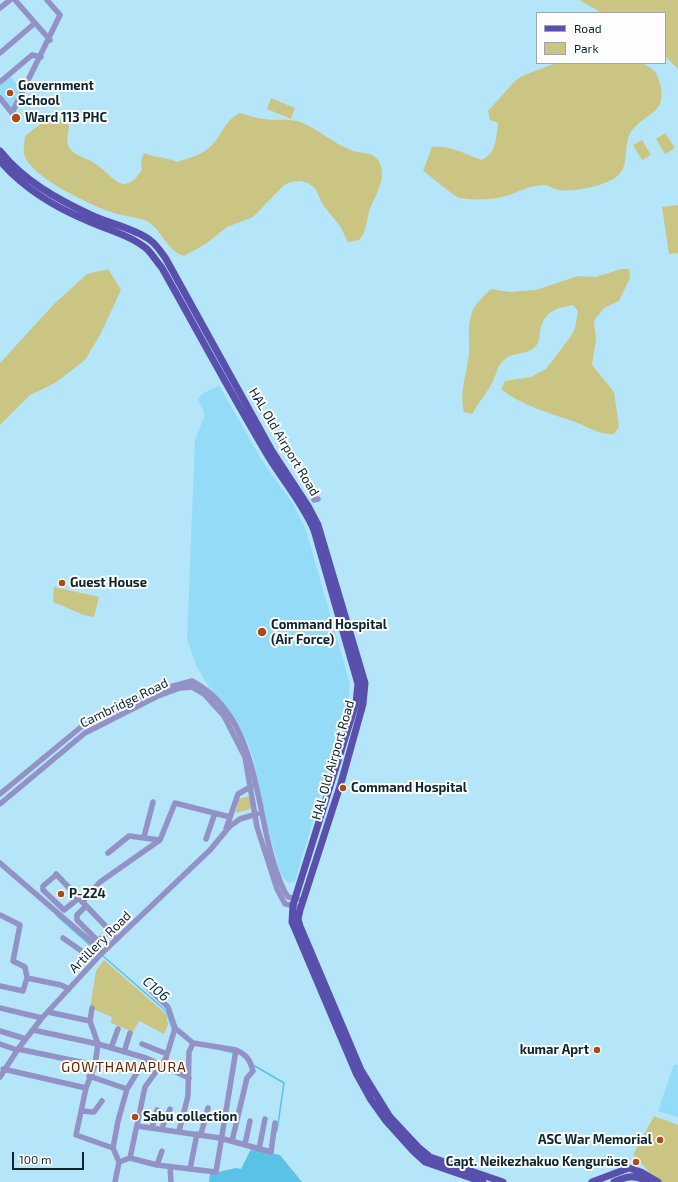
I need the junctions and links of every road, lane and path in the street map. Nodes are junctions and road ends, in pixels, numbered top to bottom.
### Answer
1 (10, 0) edge
2 (15, 0) edge
3 (47, 0) edge
4 (0, 8) edge
5 (35, 23) junction
6 (50, 40) junction
7 (0, 53) edge
8 (41, 57) junction
9 (0, 82) edge
10 (0, 98) edge
11 (0, 151) edge
12 (0, 161) edge
13 (316, 527) junction
14 (252, 785) junction
15 (0, 794) edge
16 (153, 802) dead end
17 (0, 804) edge
18 (215, 813) junction
19 (261, 813) junction
20 (254, 815) junction
21 (230, 816) junction
22 (225, 832) junction
23 (144, 837) junction
24 (206, 839) dead end
25 (160, 840) junction
26 (108, 853) dead end
27 (0, 863) edge
28 (80, 900) junction
29 (294, 902) junction
30 (302, 903) junction
31 (86, 906) junction
32 (0, 915) edge
33 (63, 938) dead end
34 (103, 952) junction
35 (90, 957) dead end
36 (27, 978) junction
37 (0, 986) edge
38 (147, 986) dead end
39 (68, 990) junction
40 (0, 1008) edge
41 (92, 1008) dead end
42 (48, 1012) junction
43 (42, 1018) junction
44 (90, 1021) junction
45 (175, 1028) junction
46 (118, 1029) dead end
47 (33, 1030) junction
48 (0, 1031) edge
49 (130, 1033) dead end
50 (26, 1039) junction
51 (0, 1044) edge
52 (98, 1044) junction
53 (142, 1044) dead end
54 (192, 1044) junction
55 (111, 1048) junction
56 (18, 1049) junction
57 (236, 1050) junction
58 (124, 1052) junction
59 (168, 1054) junction
60 (146, 1058) junction
61 (0, 1062) edge
62 (7, 1064) junction
63 (160, 1064) junction
64 (95, 1065) junction
65 (3, 1069) junction
66 (89, 1076) junction
67 (0, 1077) edge
68 (189, 1078) junction
69 (86, 1088) junction
70 (127, 1089) junction
71 (102, 1101) dead end
72 (208, 1108) dead end
73 (157, 1110) dead end
74 (170, 1110) dead end
75 (81, 1111) junction
76 (265, 1119) dead end
77 (250, 1121) dead end
78 (275, 1123) dead end
79 (137, 1126) junction
80 (152, 1128) junction
81 (162, 1128) junction
82 (179, 1131) junction
83 (199, 1134) junction
84 (220, 1138) junction
85 (232, 1141) junction
86 (245, 1144) junction
87 (113, 1148) junction
88 (259, 1148) junction
89 (162, 1151) dead end
90 (130, 1158) junction
91 (119, 1162) junction
92 (157, 1165) junction
93 (170, 1166) junction
94 (190, 1169) junction
95 (115, 1182) edge
96 (171, 1182) edge
97 (483, 1182) edge
98 (503, 1182) edge
99 (592, 1182) edge
100 (614, 1182) edge
101 (650, 1182) edge
102 (658, 1182) edge

1 - 4 street
2 - 5 street
3 - 6 street
5 - 6 street
5 - 7 street
6 - 8 street
8 - 9 street
8 - 10 street
11 - 13 main road, HAL Old Airport Road
12 - 13 main road, HAL Old Airport Road
13 - 29 main road, HAL Old Airport Road
13 - 30 main road, HAL Old Airport Road
14 - 15 street, Cambridge Road
14 - 17 street, Cambridge Road
14 - 19 street, Cambridge Road
14 - 20 street, Cambridge Road
14 - 21 street, Artillery Road
16 - 23 street
18 - 21 street
18 - 24 street
18 - 25 street
19 - 20 street, Artillery Road
19 - 29 street, Cambridge Road
20 - 22 street, Artillery Road
20 - 29 street, Cambridge Road
21 - 22 street, Artillery Road
22 - 34 street, Artillery Road
23 - 25 street
23 - 26 street
25 - 28 street
27 - 34 street
28 - 28 street
28 - 31 street
29 - 30 street
29 - 97 main road, HAL Old Airport Road
30 - 98 main road, HAL Old Airport Road
31 - 31 street
32 - 36 street
33 - 35 street
34 - 39 street, Artillery Road
36 - 37 street
36 - 39 street
38 - 45 street
39 - 42 street, Artillery Road
40 - 43 street
41 - 44 street
42 - 43 street, Artillery Road
42 - 44 street
43 - 47 street, Artillery Road
44 - 52 street
45 - 54 street
45 - 59 street
46 - 55 street
47 - 50 street, Artillery Road
47 - 52 street
48 - 50 street
49 - 58 street
50 - 56 street, Artillery Road
51 - 56 street
52 - 55 street
52 - 64 street
53 - 59 street
54 - 57 street
54 - 68 street
55 - 58 street
56 - 62 street, Artillery Road
56 - 64 street
57 - 84 street
57 - 85 street
58 - 60 street
59 - 63 street
60 - 63 street
60 - 70 street
61 - 62 street
62 - 65 street, Artillery Road
63 - 68 street
63 - 79 street
64 - 66 street
65 - 67 street, Artillery Road
65 - 69 street
66 - 69 street
66 - 70 street
68 - 82 street
69 - 75 street
70 - 87 street
71 - 75 street
72 - 83 street
73 - 80 street
74 - 81 street
75 - 87 street
76 - 88 street
77 - 86 street
78 - 88 street
79 - 80 street
79 - 90 street
80 - 81 street
81 - 82 street
82 - 83 street
83 - 84 street
83 - 94 street
84 - 85 street
84 - 94 street
85 - 86 street
86 - 88 street
87 - 91 street
89 - 92 street
90 - 91 street
90 - 92 street
91 - 95 street
92 - 93 street
93 - 94 street
93 - 96 street
99 - 102 main road
100 - 101 main road

